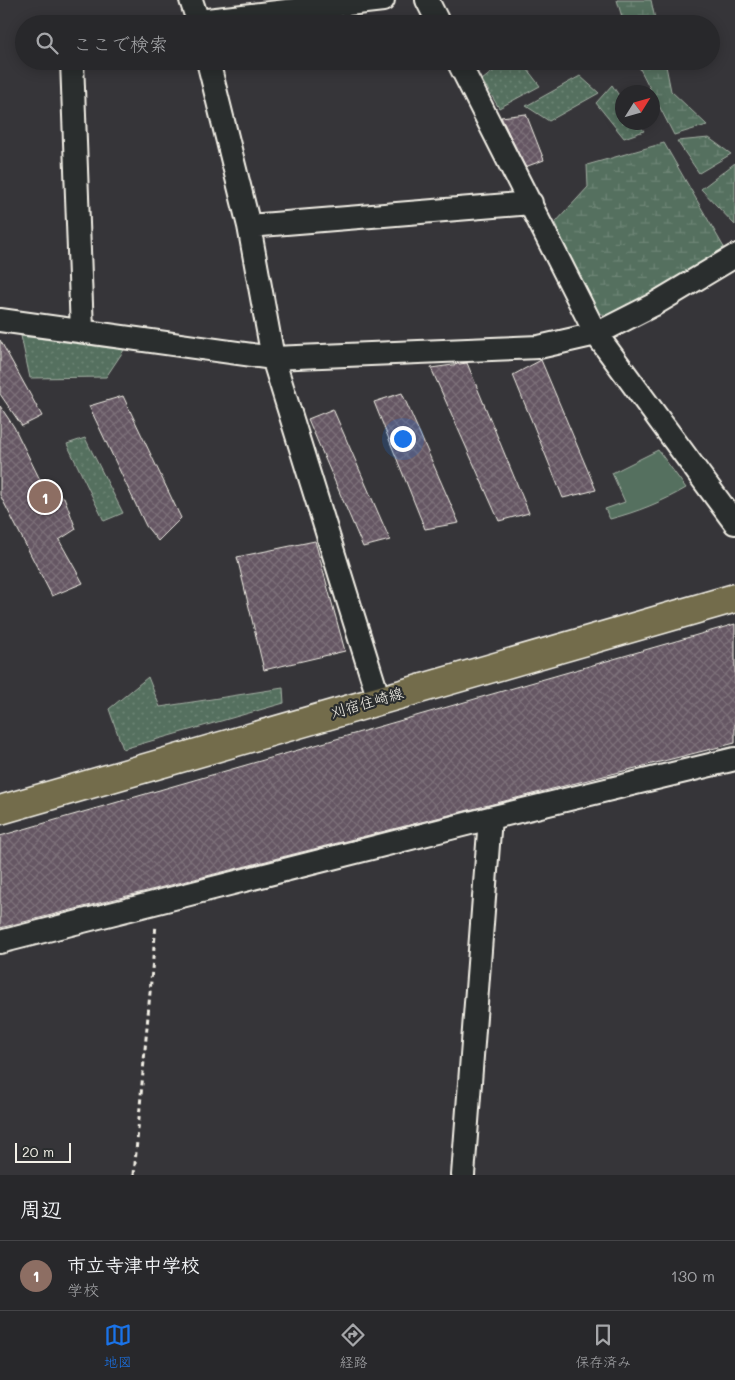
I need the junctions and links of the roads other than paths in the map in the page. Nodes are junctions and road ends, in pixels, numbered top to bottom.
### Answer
1 (383, 0) edge
2 (427, 0) edge
3 (196, 15) edge
4 (434, 15) edge
5 (72, 70) edge
6 (210, 70) edge
7 (463, 70) edge
8 (531, 203) junction
9 (249, 226) junction
10 (735, 256) edge
11 (0, 320) edge
12 (82, 331) junction
13 (596, 334) junction
14 (273, 358) junction
15 (735, 523) edge
16 (735, 598) edge
17 (379, 700) junction
18 (735, 759) edge
19 (0, 810) edge
20 (490, 818) junction
21 (0, 942) edge
22 (463, 1175) edge

1 - 3 street
2 - 4 street
5 - 12 street
6 - 9 street
7 - 8 street
8 - 9 street
8 - 13 street
9 - 14 street
10 - 13 street
11 - 12 street
12 - 14 street
13 - 14 street
13 - 15 street
14 - 17 street
16 - 17 main road, 刈宿住崎線
17 - 19 main road, 刈宿住崎線
18 - 20 street
20 - 21 street
20 - 22 street

